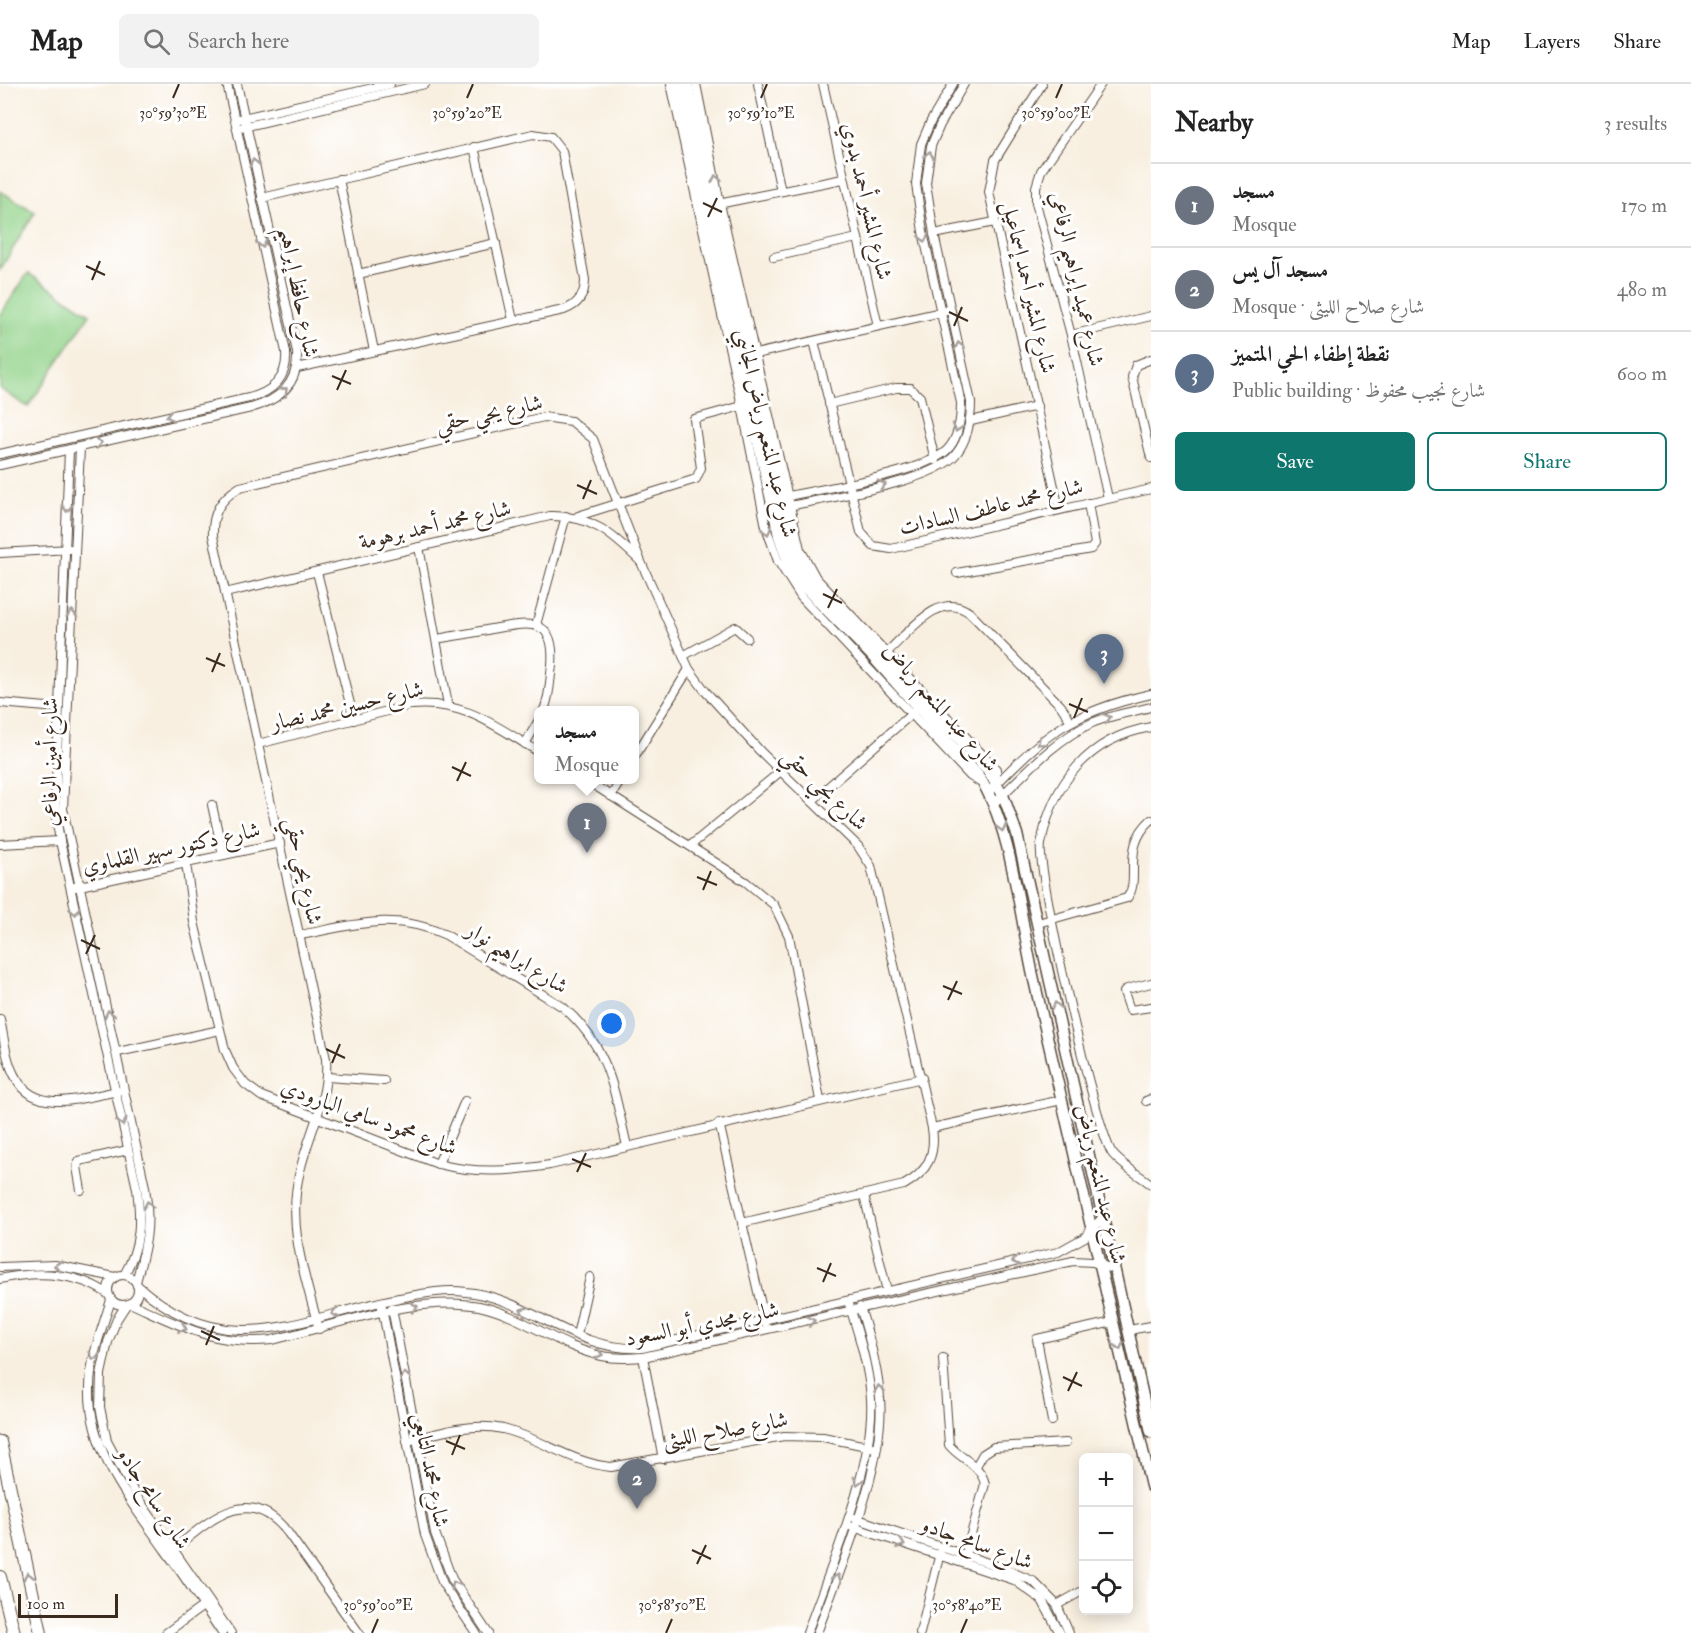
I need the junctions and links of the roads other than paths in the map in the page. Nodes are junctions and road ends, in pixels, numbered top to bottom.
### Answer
1 (227, 84) edge
2 (237, 84) edge
3 (390, 84) edge
4 (425, 84) edge
5 (670, 84) edge
6 (679, 84) edge
7 (687, 84) edge
8 (696, 84) edge
9 (758, 84) edge
10 (823, 84) edge
11 (964, 84) edge
12 (1042, 84) edge
13 (1101, 84) edge
14 (952, 86) edge
15 (958, 94) junction
16 (677, 97) junction
17 (245, 122) junction
18 (235, 124) junction
19 (474, 147) junction
20 (843, 178) junction
21 (339, 179) junction
22 (781, 191) junction
23 (262, 198) junction
24 (709, 206) junction
25 (994, 222) junction
26 (934, 234) junction
27 (857, 238) junction
28 (496, 243) junction
29 (774, 257) dead end
30 (358, 274) junction
31 (281, 282) junction
32 (271, 284) junction
33 (950, 310) junction
34 (941, 313) junction
35 (1151, 316) edge
36 (513, 320) junction
37 (878, 326) junction
38 (1071, 335) junction
39 (814, 341) junction
40 (374, 351) junction
41 (755, 354) junction
42 (1151, 358) edge
43 (297, 368) junction
44 (829, 404) junction
45 (742, 406) junction
46 (1037, 406) junction
47 (204, 408) junction
48 (208, 420) junction
49 (971, 421) junction
50 (80, 447) junction
51 (756, 449) junction
52 (69, 450) junction
53 (0, 454) edge
54 (1151, 458) edge
55 (935, 460) junction
56 (0, 465) edge
57 (847, 483) junction
58 (1151, 489) edge
59 (850, 492) junction
60 (1108, 498) junction
61 (1088, 502) junction
62 (620, 504) junction
63 (777, 504) junction
64 (1059, 509) junction
65 (566, 516) junction
66 (576, 517) junction
67 (419, 547) junction
68 (65, 549) junction
69 (75, 549) junction
70 (0, 553) edge
71 (641, 562) junction
72 (317, 572) junction
73 (957, 573) dead end
74 (225, 593) junction
75 (536, 625) junction
76 (747, 638) dead end
77 (436, 639) junction
78 (62, 640) junction
79 (71, 641) junction
80 (888, 652) junction
81 (683, 656) junction
82 (688, 669) junction
83 (1151, 694) edge
84 (0, 703) edge
85 (448, 705) junction
86 (546, 706) edge
87 (1151, 707) edge
88 (58, 708) junction
89 (915, 711) junction
90 (354, 720) junction
91 (1070, 720) junction
92 (1151, 727) edge
93 (534, 729) edge
94 (258, 744) junction
95 (525, 744) junction
96 (534, 749) edge
97 (639, 749) edge
98 (781, 771) junction
99 (997, 782) junction
100 (593, 784) edge
101 (618, 784) edge
102 (987, 788) junction
103 (611, 795) junction
104 (1003, 795) junction
105 (812, 801) junction
106 (994, 803) junction
107 (212, 805) dead end
108 (59, 810) junction
109 (1151, 820) edge
110 (60, 841) junction
111 (280, 843) junction
112 (0, 844) edge
113 (690, 846) junction
114 (223, 855) junction
115 (186, 863) junction
116 (75, 887) junction
117 (1052, 919) junction
118 (1038, 922) junction
119 (300, 935) junction
120 (1151, 983) edge
121 (1151, 1006) edge
122 (0, 1020) edge
123 (220, 1030) junction
124 (1062, 1032) junction
125 (1046, 1033) junction
126 (118, 1052) junction
127 (1067, 1061) junction
128 (1053, 1063) junction
129 (327, 1077) junction
130 (922, 1078) junction
131 (384, 1081) dead end
132 (125, 1090) junction
133 (115, 1092) junction
134 (820, 1100) junction
135 (1062, 1100) junction
136 (465, 1101) dead end
137 (317, 1119) junction
138 (719, 1123) junction
139 (932, 1128) junction
140 (627, 1146) junction
141 (128, 1150) junction
142 (438, 1164) junction
143 (1151, 1184) edge
144 (81, 1190) dead end
145 (864, 1195) junction
146 (1103, 1217) junction
147 (742, 1223) junction
148 (1092, 1230) junction
149 (1047, 1254) junction
150 (1100, 1264) junction
151 (10, 1266) junction
152 (0, 1267) edge
153 (1050, 1267) junction
154 (1115, 1270) junction
155 (96, 1272) junction
156 (124, 1275) junction
157 (11, 1276) junction
158 (115, 1277) junction
159 (590, 1277) dead end
160 (0, 1279) edge
161 (93, 1284) junction
162 (136, 1284) junction
163 (887, 1291) junction
164 (109, 1297) junction
165 (151, 1297) junction
166 (390, 1299) junction
167 (857, 1299) junction
168 (848, 1301) junction
169 (381, 1302) junction
170 (128, 1304) junction
171 (146, 1310) junction
172 (861, 1310) junction
173 (393, 1311) junction
174 (852, 1312) junction
175 (384, 1313) junction
176 (316, 1318) junction
177 (765, 1319) junction
178 (1113, 1322) junction
179 (1151, 1326) edge
180 (319, 1329) junction
181 (767, 1330) junction
182 (1129, 1330) junction
183 (577, 1335) junction
184 (643, 1357) junction
185 (943, 1358) dead end
186 (1052, 1421) dead end
187 (1151, 1432) edge
188 (417, 1439) junction
189 (407, 1441) junction
190 (0, 1442) edge
191 (1066, 1443) dead end
192 (867, 1446) junction
193 (876, 1448) junction
194 (663, 1459) junction
195 (976, 1466) junction
196 (1151, 1486) edge
197 (849, 1515) junction
198 (858, 1519) junction
199 (846, 1524) junction
200 (855, 1527) junction
201 (171, 1552) junction
202 (940, 1553) junction
203 (965, 1556) junction
204 (0, 1577) edge
205 (1079, 1592) edge
206 (207, 1604) junction
207 (1057, 1605) junction
208 (14, 1633) edge
209 (41, 1633) edge
210 (166, 1633) edge
211 (222, 1633) edge
212 (231, 1633) edge
213 (358, 1633) edge
214 (476, 1633) edge
215 (488, 1633) edge
216 (807, 1633) edge
217 (817, 1633) edge
218 (920, 1633) edge
219 (1060, 1633) edge
220 (1069, 1633) edge

1 - 18 street, شارع حافظ إبراهيم
2 - 17 street, شارع حافظ إبراهيم
3 - 17 street
4 - 17 street
5 - 16 street
6 - 16 street, شارع عبد المنعم رياض
7 - 24 street, شارع عبد المنعم رياض
24 -> 8 street, شارع عبد المنعم رياض الجانبي
9 - 22 street
10 - 20 street, شارع المشير أحمد بدوي
11 - 15 street
12 - 25 street, شارع المشير أحمد إسماعيل
13 - 38 street, شارع عميد إبراهيم الرفاعي
14 - 15 street
14 -> 34 street
26 -> 15 street
16 - 24 street, شارع عبد المنعم رياض
17 - 18 street
23 -> 17 street, شارع حافظ إبراهيم
18 -> 32 street, شارع حافظ إبراهيم
19 - 21 street
19 - 28 street
19 - 36 street
20 - 22 street
20 - 27 street, شارع المشير أحمد بدوي
21 - 23 street
21 - 30 street
22 - 24 street
23 - 31 street, شارع حافظ إبراهيم
24 - 41 street, شارع عبد المنعم رياض الجانبي
24 - 45 street, شارع عبد المنعم رياض الجانبي
24 - 51 street, شارع عبد المنعم رياض
24 - 63 street, شارع عبد المنعم رياض
25 - 26 street
25 - 46 street, شارع المشير أحمد إسماعيل
26 - 33 street
27 - 29 street
27 - 37 street, شارع المشير أحمد بدوي
28 - 30 street
28 - 36 street
30 - 40 street
31 - 32 street
31 - 43 street, شارع حافظ إبراهيم
32 - 47 street, شارع حافظ إبراهيم
33 - 34 street
49 -> 33 street
34 - 37 street
34 -> 55 street
35 - 38 street
36 - 40 street
37 - 39 street
38 - 60 street, شارع عميد إبراهيم الرفاعي
39 - 41 street
39 - 44 street, شارع محمد عاطف السادات
40 - 43 street
41 - 63 street, شارع عبد المنعم رياض الجانبي
42 - 54 street
48 -> 43 street, شارع حافظ إبراهيم
44 - 55 street
44 - 57 street, شارع محمد عاطف السادات
45 - 51 street, شارع عبد المنعم رياض الجانبي
45 - 62 street
46 - 49 street
46 - 64 street, شارع المشير أحمد إسماعيل
47 - 48 street
47 -> 53 street, شارع حافظ إبراهيم
50 -> 48 street, شارع حافظ إبراهيم
59 -> 49 street
50 - 52 street, شارع حافظ إبراهيم
50 - 69 street, شارع أمين الرفاعي
51 - 63 street, شارع عبد المنعم رياض
52 - 56 street, شارع حافظ إبراهيم
52 -> 68 street, شارع أمين الرفاعي
55 - 57 street
57 - 59 street, شارع محمد عاطف السادات
57 - 63 street
58 - 60 street, شارع محمد عاطف السادات
59 - 63 street
59 - 64 street, شارع محمد عاطف السادات
60 - 61 street, شارع محمد عاطف السادات
61 - 64 street, شارع محمد عاطف السادات
61 - 73 street
62 - 66 street
62 - 71 street, شارع يحي حقي
62 - 74 street, شارع يحي حقي
63 - 80 street, شارع عبد المنعم رياض الجانبي
63 -> 89 street, شارع عبد المنعم رياض
63 - 99 street, شارع عبد المنعم رياض
65 - 66 street, شارع محمد أحمد برهومة
65 - 67 street, شارع محمد أحمد برهومة
65 - 75 street
66 - 71 street, شارع محمد أحمد برهومة
67 - 72 street, شارع محمد أحمد برهومة
67 - 77 street
68 - 69 street
68 - 70 street
68 - 78 street, شارع أمين الرفاعي
79 -> 69 street, شارع أمين الرفاعي
71 - 81 street, شارع يحي حقي
72 - 74 street, شارع محمد أحمد برهومة
72 - 90 street
74 - 94 street, شارع يحي حقي
75 - 77 street
75 - 86 street
76 - 81 street
77 - 85 street
78 - 79 street
78 - 88 street, شارع أمين الرفاعي
79 - 108 street, شارع أمين الرفاعي
80 - 91 street
80 - 99 street, شارع عبد المنعم رياض الجانبي
81 - 82 street, شارع يحي حقي
82 - 97 street
82 - 98 street, شارع يحي حقي
83 - 91 street
84 - 88 street
85 - 90 street, شارع حسين محمد نصار
85 - 95 street, شارع حسين محمد نصار
104 -> 87 street
88 - 108 street, شارع أمين الرفاعي
89 - 102 street, شارع عبد المنعم رياض
89 - 105 street
90 - 94 street, شارع حسين محمد نصار
91 -> 99 street
92 - 117 street
93 - 95 street
94 - 111 street, شارع يحي حقي
95 - 96 street, شارع حسين محمد نصار
98 - 105 street, شارع يحي حقي
98 - 113 street
99 - 102 street
99 - 104 street, شارع عبد المنعم رياض
100 - 103 street
101 - 103 street
102 - 106 street, شارع عبد المنعم رياض
103 - 113 street
104 - 106 street
104 - 118 street, شارع عبد المنعم رياض
105 - 130 street, شارع يحي حقي
106 -> 125 street, شارع عبد المنعم رياض
107 - 114 street
108 - 110 street, شارع أمين الرفاعي
108 - 116 street, شارع أمين الرفاعي
109 - 117 street
110 - 112 street
110 - 116 street, شارع أمين الرفاعي
111 - 114 street, شارع دكتور سهير القلماوي
111 - 119 street, شارع يحي حقي
113 - 134 street
114 - 115 street, شارع دكتور سهير القلماوي
115 - 116 street, شارع دكتور سهير القلماوي
115 - 123 street, شارع محمود سامي البارودي
126 -> 116 street, شارع أمين الرفاعي
116 -> 133 street, شارع أمين الرفاعي
117 - 118 street
117 - 143 street
124 -> 118 street, شارع عبد المنعم رياض
119 - 129 street, شارع يحي حقي
119 - 140 street, شارع ابراهيم نوار
120 - 121 street
122 - 133 street
123 - 126 street
123 - 137 street, شارع محمود سامي البارودي
124 - 125 street
124 - 127 street, شارع عبد المنعم رياض
125 - 128 street, شارع عبد المنعم رياض
126 - 132 street, شارع أمين الرفاعي
127 - 128 street
127 - 146 street, شارع عبد المنعم رياض
128 - 135 street, شارع عبد المنعم رياض
129 - 131 street
129 - 137 street, شارع يحي حقي
130 - 134 street, شارع محمود سامي البارودي
130 - 139 street, شارع يحي حقي
132 - 133 street
162 -> 132 street, شارع أمين الرفاعي
133 -> 141 street, شارع أمين الرفاعي
134 - 138 street, شارع محمود سامي البارودي
135 - 139 street
135 - 148 street, شارع عبد المنعم رياض
136 - 142 street
137 - 142 street, شارع محمود سامي البارودي
137 - 176 street, شارع يحي حقي
138 - 140 street, شارع محمود سامي البارودي
138 - 147 street
139 - 145 street, شارع يحي حقي
140 - 142 street, شارع محمود سامي البارودي
141 - 144 street
141 - 156 street, شارع أمين الرفاعي
145 - 147 street, شارع يحي حقي
145 - 163 street
146 - 148 street, شارع مجدي أبو السعود
146 - 154 street, شارع عبد المنعم رياض
147 - 177 street
148 - 149 street, شارع مجدي أبو السعود
148 - 150 street, شارع عبد المنعم رياض
149 - 153 street
149 -> 163 street, شارع مجدي أبو السعود
150 - 153 street, شارع مجدي أبو السعود
150 - 154 street, شارع مجدي أبو السعود
150 - 178 street, شارع عبد المنعم رياض
151 - 152 street
155 -> 151 street
151 - 157 street
153 - 172 street, شارع مجدي أبو السعود
154 - 182 street, شارع عبد المنعم رياض
155 - 158 street
155 - 161 street
156 - 158 street
156 - 162 street
157 - 160 street
157 - 161 street
158 - 164 street
159 - 183 street
161 - 164 street
162 - 165 street, شارع مجدي أبو السعود
162 - 170 street
163 - 167 street, شارع مجدي أبو السعود
164 - 170 street
164 -> 201 street, شارع سامح جادو
165 - 171 street
165 - 176 street, شارع مجدي أبو السعود
166 - 169 street, شارع مجدي أبو السعود
166 - 173 street, شارع محمد التابعي
183 -> 166 street, شارع مجدي أبو السعود
167 - 168 street, شارع مجدي أبو السعود
167 - 172 street
168 - 174 street
168 - 177 street, شارع مجدي أبو السعود
169 - 175 street, شارع محمد التابعي
169 -> 176 street, شارع مجدي أبو السعود
170 - 171 street, شارع مجدي أبو السعود
170 - 201 street, شارع سامح جادو
171 -> 180 street, شارع مجدي أبو السعود
172 - 174 street, شارع مجدي أبو السعود
193 -> 172 street
173 - 175 street, شارع مجدي أبو السعود
173 -> 184 street, شارع مجدي أبو السعود
188 -> 173 street, شارع محمد التابعي
181 -> 174 street, شارع مجدي أبو السعود
174 - 192 street
175 - 180 street, شارع مجدي أبو السعود
175 - 189 street, شارع محمد التابعي
176 - 180 street, شارع يحي حقي
177 - 181 street
177 - 183 street, شارع مجدي أبو السعود
178 - 186 street
178 -> 196 street, شارع عبد المنعم رياض
179 - 182 street
181 - 184 street, شارع مجدي أبو السعود
182 - 187 street, شارع عبد المنعم رياض
184 - 194 street
185 - 195 street
188 - 189 street, شارع صلاح الليثى
188 - 194 street, شارع صلاح الليثى
215 -> 188 street, شارع محمد التابعي
189 - 214 street, شارع محمد التابعي
209 -> 190 main road
191 - 195 street
192 - 193 street, شارع صلاح الليثى
192 - 194 street, شارع صلاح الليثى
192 -> 197 street
193 - 198 street
195 - 203 street
197 - 198 street, شارع سامح جادو
197 - 199 street
198 - 200 street
198 - 202 street, شارع سامح جادو
199 - 200 street, شارع سامح جادو
199 - 216 street
200 -> 202 street, شارع سامح جادو
217 -> 200 street
201 - 206 street, شارع سامح جادو
201 - 213 street
202 - 203 street, شارع سامح جادو
202 - 218 street
202 - 219 street, شارع سامح جادو
203 - 207 street, شارع سامح جادو
204 - 208 main road
205 - 207 street
206 - 210 street
206 - 211 street, شارع سامح جادو
206 - 212 street, شارع سامح جادو
207 - 220 street, شارع سامح جادو

